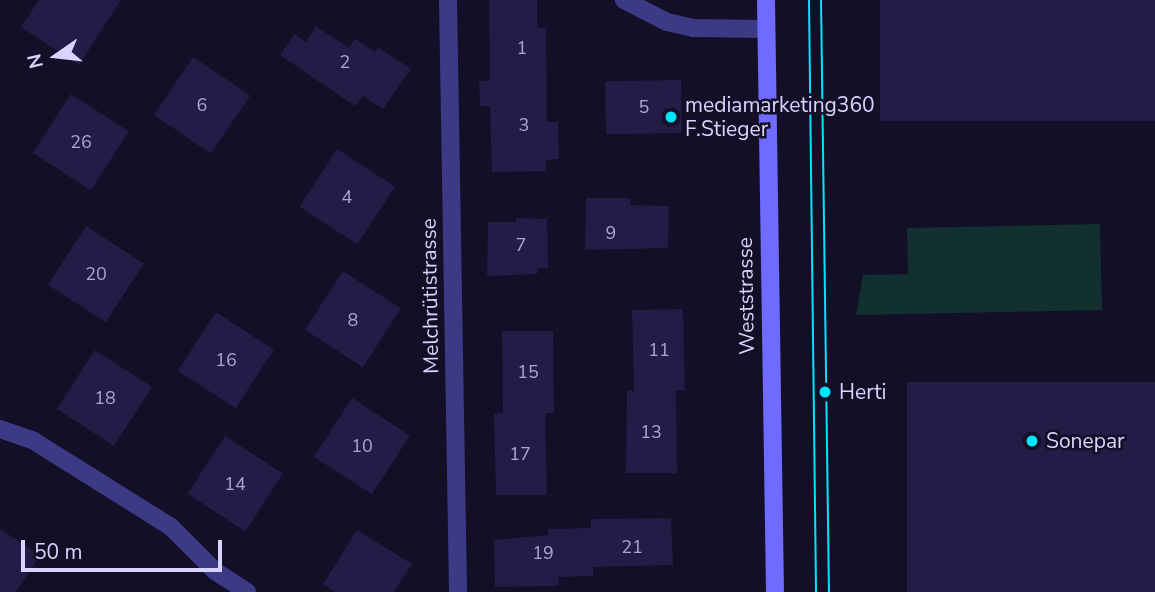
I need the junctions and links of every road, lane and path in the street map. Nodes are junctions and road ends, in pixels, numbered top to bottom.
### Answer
1 (448, 0) edge
2 (624, 0) edge
3 (766, 0) edge
4 (765, 29) junction
5 (0, 429) edge
6 (247, 592) edge
7 (458, 592) edge
8 (775, 592) edge

1 - 7 street, Melchrütistrasse
2 - 4 street
3 - 4 main road, Weststrasse
4 - 8 main road, Weststrasse
5 - 6 street

